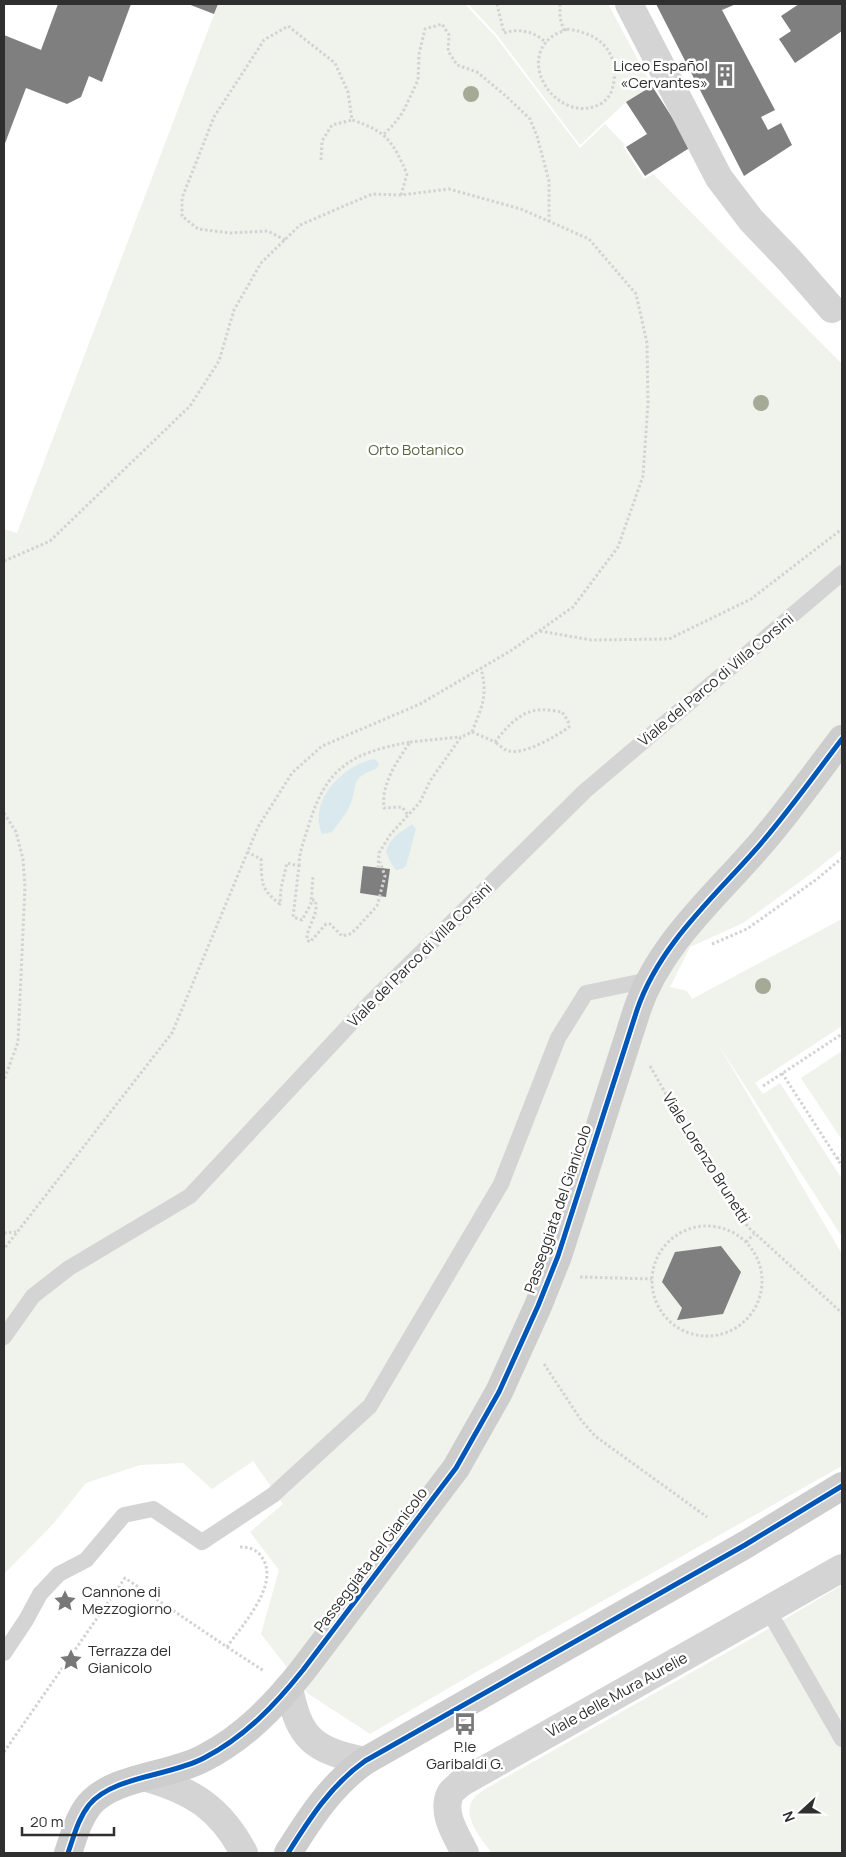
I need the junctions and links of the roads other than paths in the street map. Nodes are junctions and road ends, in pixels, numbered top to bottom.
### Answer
1 (630, 4) edge
2 (832, 309) dead end
3 (842, 573) edge
4 (842, 739) edge
5 (649, 980) junction
6 (4, 1337) edge
7 (842, 1486) edge
8 (842, 1568) edge
9 (768, 1610) junction
10 (4, 1653) edge
11 (289, 1687) junction
12 (842, 1739) edge
13 (365, 1761) junction
14 (147, 1778) junction
15 (68, 1853) edge
16 (244, 1853) edge
17 (288, 1853) edge
18 (465, 1853) edge

1 - 2 street
3 - 6 lane, Viale del Parco di Villa Corsini
4 - 5 street, Passeggiata del Gianicolo
5 - 10 lane
5 - 11 street, Passeggiata del Gianicolo
7 - 13 street
8 - 9 street, Viale delle Mura Aurelie
9 - 12 lane
9 - 18 street, Viale delle Mura Aurelie
11 - 13 street
11 - 14 street, Passeggiata del Gianicolo
13 - 17 street
14 - 15 street, Passeggiata del Gianicolo
14 - 16 street

